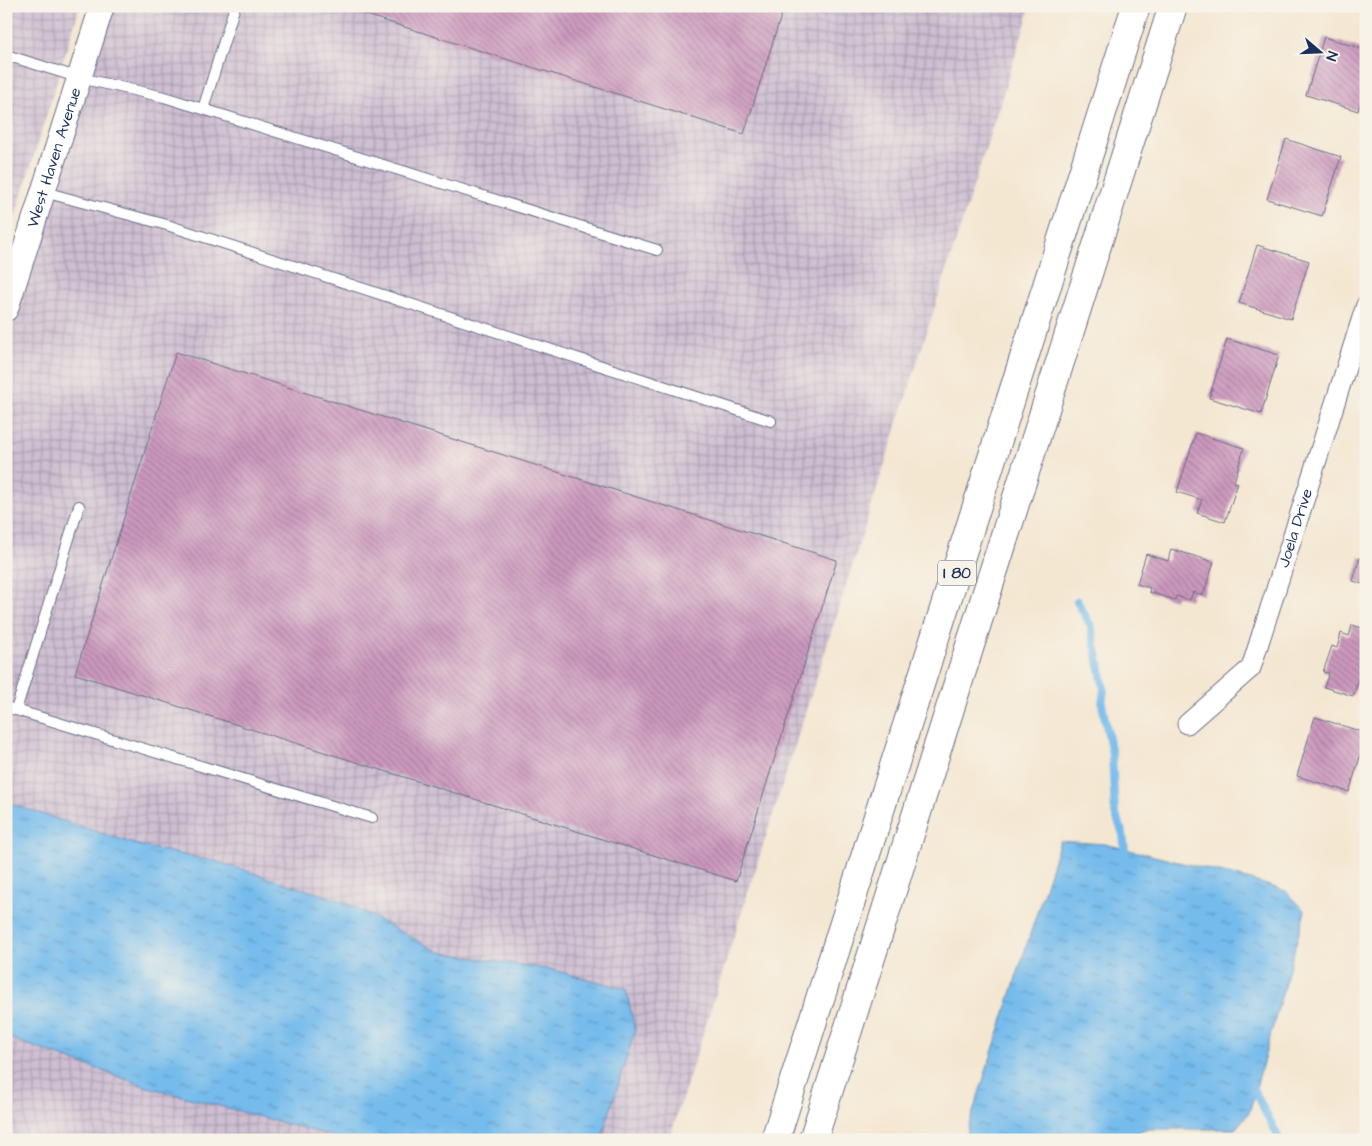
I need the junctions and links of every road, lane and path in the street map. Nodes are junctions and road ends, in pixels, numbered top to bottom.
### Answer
1 (102, 6) edge
2 (235, 6) edge
3 (1136, 6) edge
4 (1173, 6) edge
5 (6, 56) edge
6 (80, 78) junction
7 (203, 109) junction
8 (44, 192) junction
9 (657, 250) dead end
10 (1366, 305) edge
11 (6, 309) edge
12 (770, 421) dead end
13 (79, 506) dead end
14 (11, 708) edge
15 (1187, 724) dead end
16 (372, 818) dead end
17 (775, 1140) edge
18 (813, 1140) edge

1 - 6 street, West Haven Avenue
2 - 7 lane
3 - 17 highway, I 80
4 - 18 highway, I 80
5 - 6 lane
6 - 7 lane
6 - 8 street, West Haven Avenue
7 - 9 lane
8 - 11 street, West Haven Avenue
8 - 12 lane
10 - 15 street, Joela Drive
13 - 14 lane
14 - 16 lane

